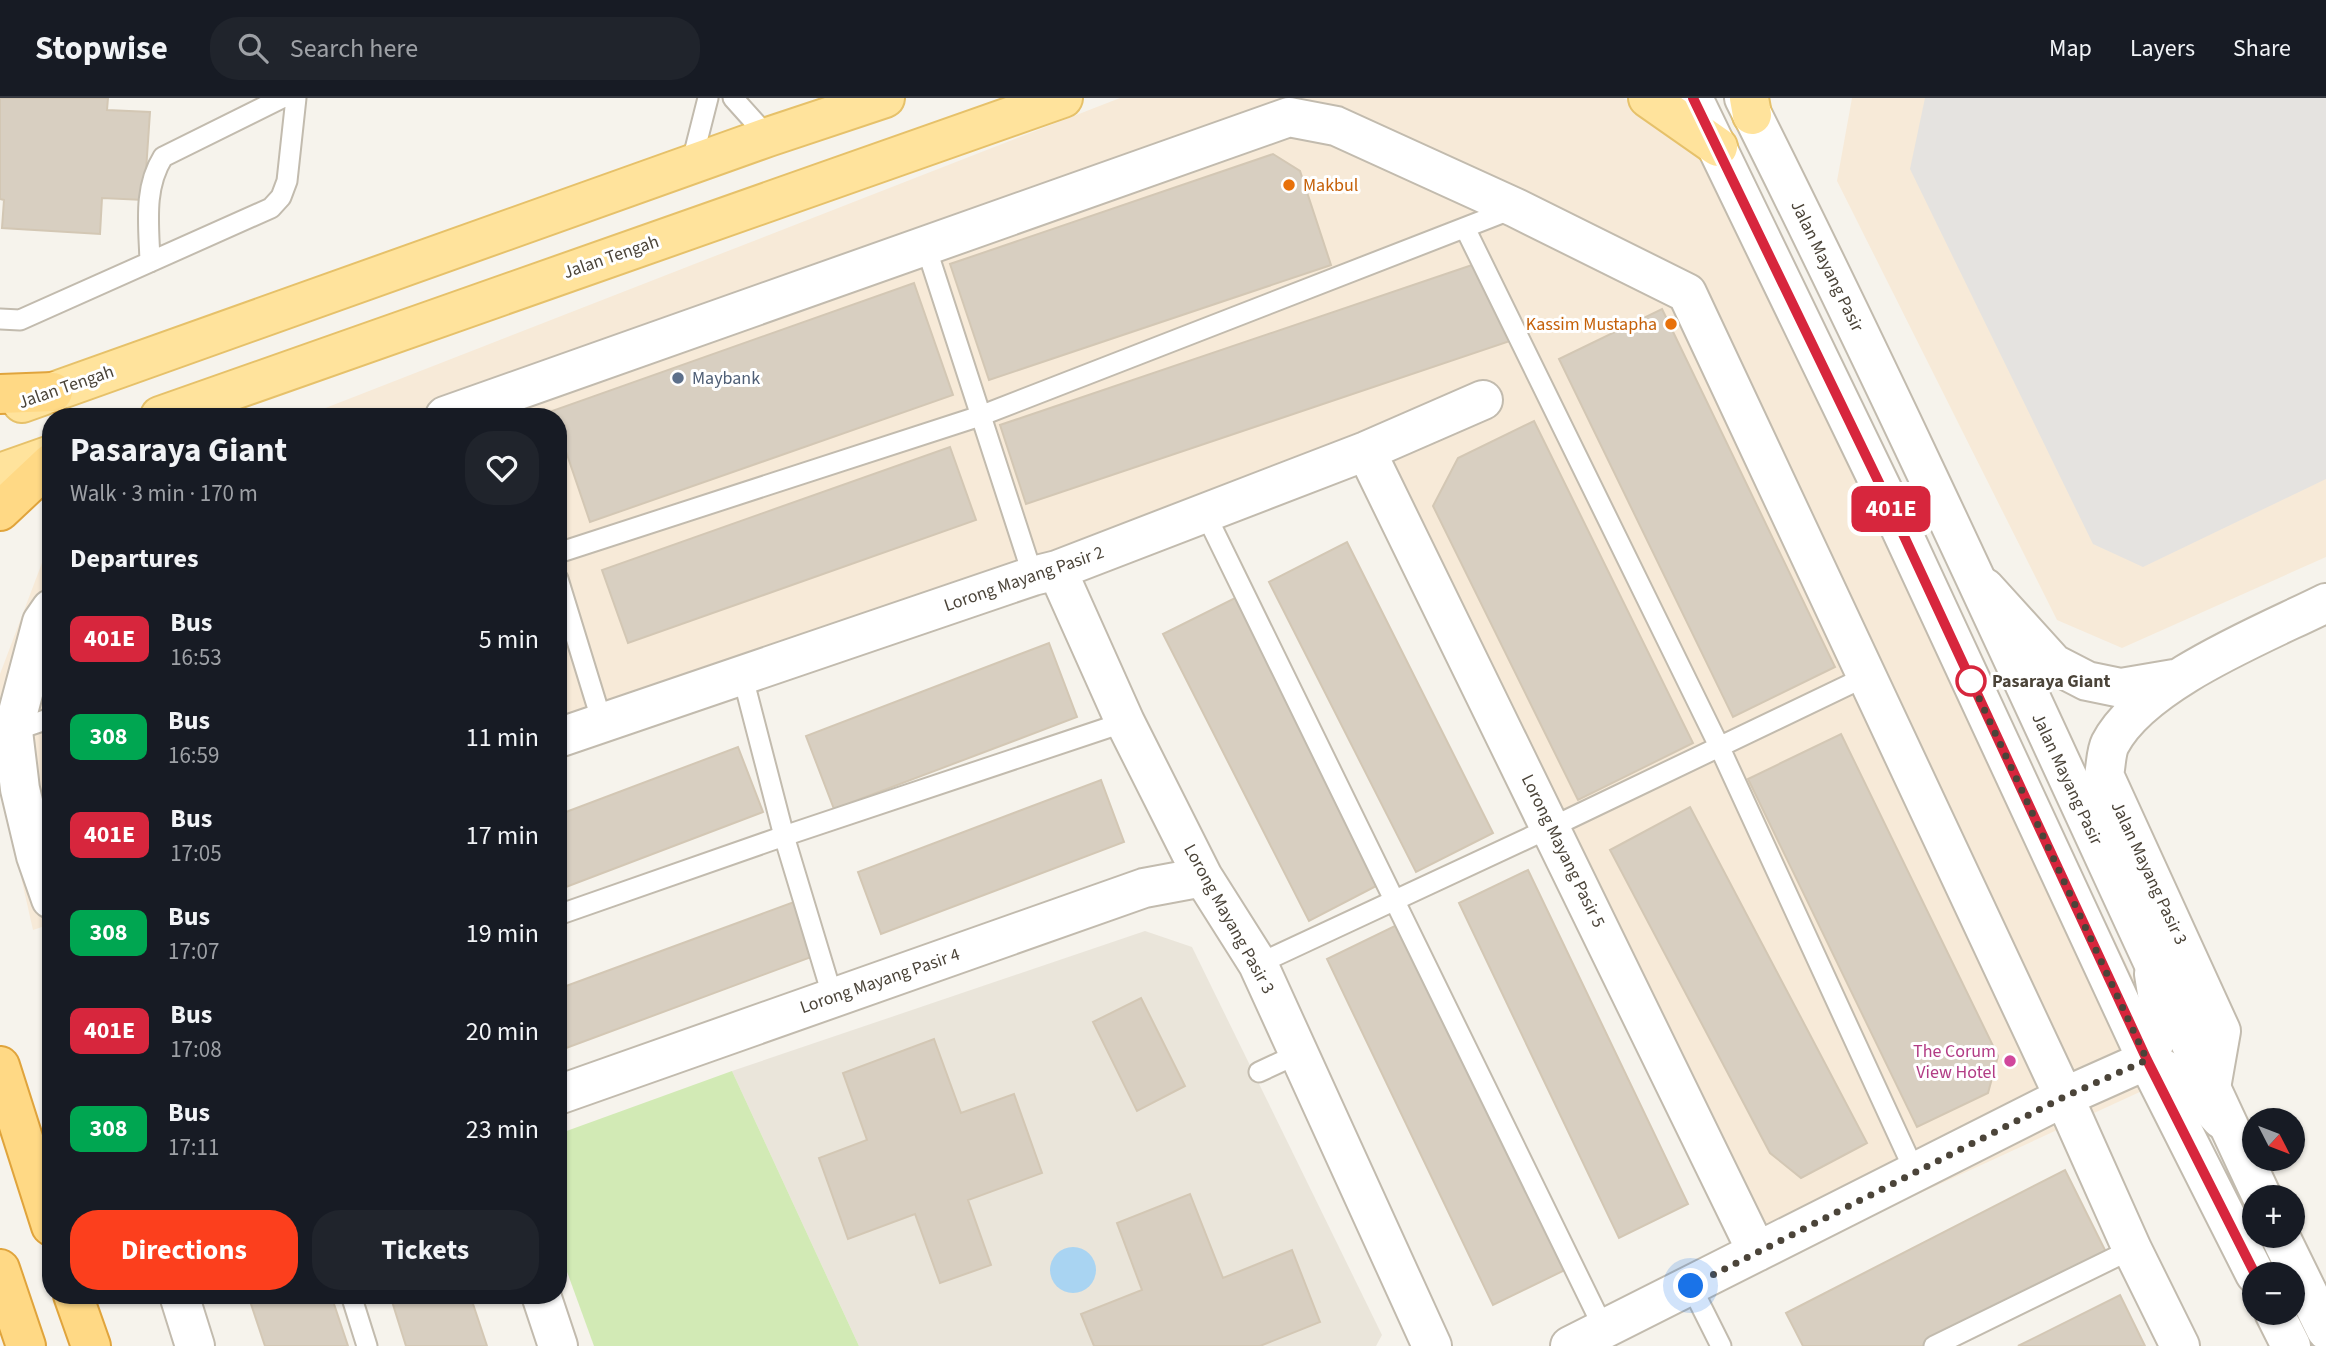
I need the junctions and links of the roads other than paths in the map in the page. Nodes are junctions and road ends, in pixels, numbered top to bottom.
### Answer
1 (282, 98) edge
2 (296, 98) edge
3 (708, 98) edge
4 (733, 98) edge
5 (885, 98) edge
6 (1063, 98) edge
7 (1648, 98) edge
8 (1693, 98) edge
9 (1748, 104) edge
10 (768, 138) junction
11 (1718, 147) junction
12 (691, 165) junction
13 (1516, 208) junction
14 (1465, 228) junction
15 (926, 247) junction
16 (150, 262) junction
17 (0, 319) edge
18 (53, 393) junction
19 (0, 394) edge
20 (1483, 400) dead end
21 (504, 407) edge
22 (183, 408) edge
23 (0, 410) edge
24 (980, 416) junction
25 (1366, 451) junction
26 (42, 458) edge
27 (42, 471) edge
28 (0, 473) edge
29 (0, 511) edge
30 (1205, 513) junction
31 (567, 551) edge
32 (1045, 573) junction
33 (1976, 578) junction
34 (2326, 603) edge
35 (567, 608) edge
36 (42, 626) edge
37 (742, 674) junction
38 (1867, 676) junction
39 (2174, 680) junction
40 (42, 721) edge
41 (602, 722) junction
42 (1125, 722) junction
43 (13, 731) junction
44 (567, 735) edge
45 (1719, 747) junction
46 (1552, 827) junction
47 (784, 836) junction
48 (42, 873) edge
49 (1203, 877) junction
50 (1393, 901) junction
51 (567, 912) edge
52 (2151, 958) junction
53 (1258, 964) junction
54 (833, 998) junction
55 (1300, 1053) junction
56 (2147, 1060) junction
57 (0, 1066) edge
58 (1259, 1072) dead end
59 (2211, 1088) junction
60 (567, 1092) edge
61 (2064, 1097) junction
62 (2230, 1128) junction
63 (1915, 1172) junction
64 (2256, 1185) edge
65 (42, 1198) edge
66 (2286, 1248) edge
67 (2132, 1249) junction
68 (1757, 1252) junction
69 (2249, 1262) edge
70 (0, 1269) edge
71 (1691, 1286) junction
72 (76, 1304) edge
73 (182, 1304) edge
74 (354, 1304) edge
75 (544, 1304) edge
76 (2280, 1325) edge
77 (1604, 1329) junction
78 (2326, 1330) edge
79 (26, 1346) edge
80 (91, 1346) edge
81 (195, 1346) edge
82 (367, 1346) edge
83 (558, 1346) edge
84 (1432, 1346) edge
85 (1570, 1346) edge
86 (1721, 1346) edge
87 (1934, 1346) edge
88 (2180, 1346) edge
89 (2291, 1346) edge

1 - 16 lane
2 - 16 lane
3 - 12 lane
4 - 10 lane
5 - 10 main road, Jalan Tengah
6 - 22 main road, Jalan Tengah
7 - 11 main road
8 - 11 street
9 - 33 street, Jalan Mayang Pasir
10 - 12 main road, Jalan Tengah
11 - 56 street
12 - 18 main road, Jalan Tengah
13 - 14 lane
13 - 15 street
13 - 38 street
14 - 24 lane
14 - 45 lane
15 - 21 street
15 - 24 lane
16 - 17 lane
18 - 19 highway
18 - 23 main road, Jalan Tengah
20 - 25 street, Lorong Mayang Pasir 2
24 - 31 lane
24 - 32 lane
25 - 30 street, Lorong Mayang Pasir 2
25 - 46 street, Lorong Mayang Pasir 5
26 - 28 main road
27 - 29 highway
30 - 32 street, Lorong Mayang Pasir 2
30 - 50 lane
32 - 37 street, Lorong Mayang Pasir 2
32 - 42 street, Lorong Mayang Pasir 3
33 - 39 street, Jalan Mayang Pasir 3
33 - 52 street, Jalan Mayang Pasir
34 - 39 street, Jalan Mayang Pasir 3
35 - 41 lane
36 - 43 street
37 - 41 street, Lorong Mayang Pasir 2
37 - 47 lane
38 - 45 lane
38 - 61 street
39 - 59 street, Jalan Mayang Pasir 3
40 - 43 lane
41 - 44 street, Lorong Mayang Pasir 2
42 - 47 lane
42 - 49 street, Lorong Mayang Pasir 3
43 - 48 street
45 - 46 lane
45 - 63 lane
46 - 50 lane
46 - 68 street, Lorong Mayang Pasir 5
47 - 51 lane
47 - 54 lane
49 - 53 street, Lorong Mayang Pasir 3
49 - 54 street, Lorong Mayang Pasir 4
50 - 53 lane
50 - 77 lane
52 - 56 street
52 - 59 street, Jalan Mayang Pasir
53 - 55 street, Lorong Mayang Pasir 3
54 - 60 street, Lorong Mayang Pasir 4
55 - 58 lane
55 - 84 street, Lorong Mayang Pasir 3
56 - 61 street
56 - 62 street
56 - 69 street
57 - 65 highway
59 - 62 street, Jalan Mayang Pasir
61 - 63 street
61 - 67 street
62 - 64 street, Jalan Mayang Pasir
63 - 68 street
66 - 78 street
67 - 87 lane
67 - 88 street
68 - 71 street
70 - 79 highway
71 - 77 street
71 - 86 lane
72 - 80 highway
73 - 81 street
74 - 82 lane
75 - 83 street
76 - 89 street
77 - 85 street

